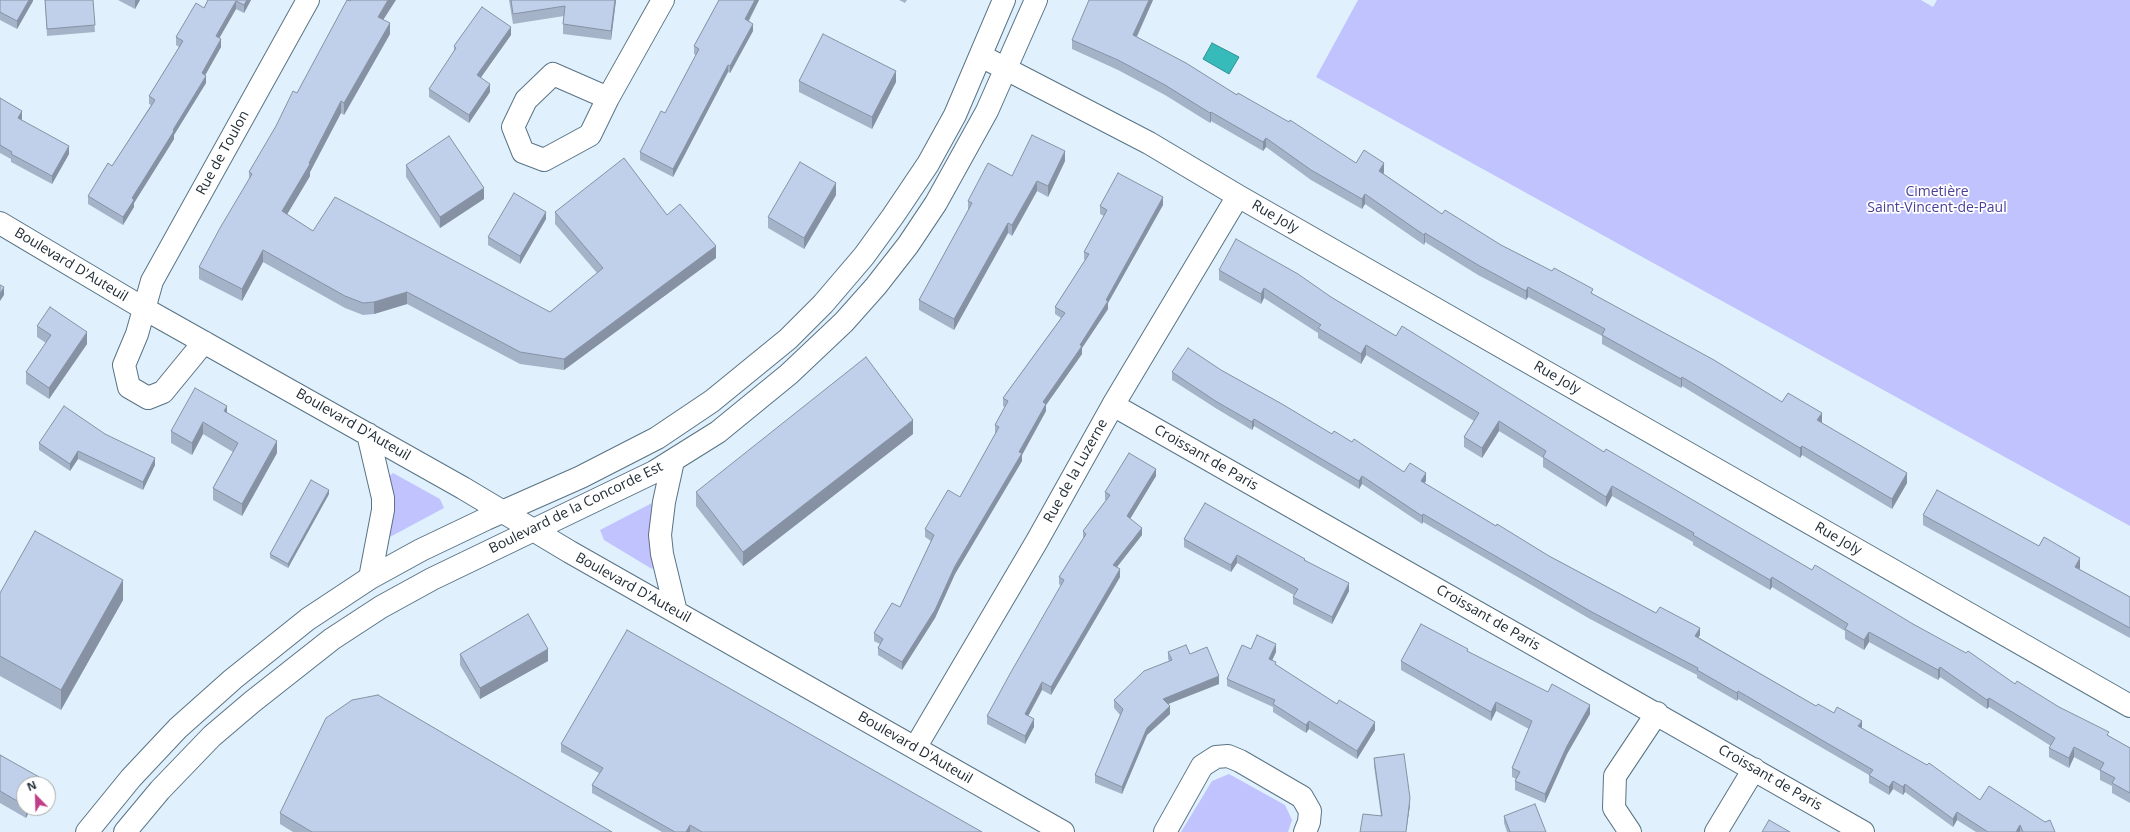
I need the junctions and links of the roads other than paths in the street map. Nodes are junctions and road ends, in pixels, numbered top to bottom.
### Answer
1 (308, 0) edge
2 (663, 0) edge
3 (1004, 0) edge
4 (1036, 0) edge
5 (981, 56) junction
6 (1006, 68) junction
7 (608, 98) dead end
8 (1238, 196) junction
9 (0, 223) edge
10 (143, 308) junction
11 (204, 342) junction
12 (1113, 405) junction
13 (368, 434) junction
14 (674, 461) junction
15 (503, 512) junction
16 (534, 529) junction
17 (370, 578) junction
18 (676, 612) junction
19 (2130, 706) edge
20 (1657, 713) junction
21 (915, 748) junction
22 (1754, 769) junction
23 (87, 832) edge
24 (125, 832) edge
25 (1063, 832) edge
26 (1165, 832) edge
27 (1305, 832) edge
28 (1630, 832) edge
29 (1716, 832) edge
30 (1863, 832) edge

1 - 10 street, Rue de Toulon
2 - 7 street
3 - 5 street, Boulevard de la Concorde Est
4 - 6 street, Boulevard de la Concorde Est
5 - 6 street, Rue Joly
5 - 15 street, Boulevard de la Concorde Est
6 - 8 street, Rue Joly
6 - 14 street, Boulevard de la Concorde Est
8 - 12 street, Rue de la Luzerne
8 - 19 street, Rue Joly
9 - 10 street, Boulevard D'Auteuil
10 - 11 street, Boulevard D'Auteuil
10 - 11 street, Boulevard D'Auteuil
11 - 13 street, Boulevard D'Auteuil
12 - 20 street, Croissant de Paris
12 - 21 street, Rue de la Luzerne
13 - 15 street, Boulevard D'Auteuil
13 - 17 street
14 - 16 street, Boulevard de la Concorde Est
14 - 18 street
15 - 16 street, Boulevard D'Auteuil
15 - 17 street, Boulevard de la Concorde Est
16 - 18 street, Boulevard D'Auteuil
16 - 24 street, Boulevard de la Concorde Est
17 - 23 street
18 - 21 street, Boulevard D'Auteuil
20 - 22 street, Croissant de Paris
20 - 28 street
21 - 25 street, Boulevard D'Auteuil
22 - 29 street
22 - 30 street, Croissant de Paris
26 - 27 street

